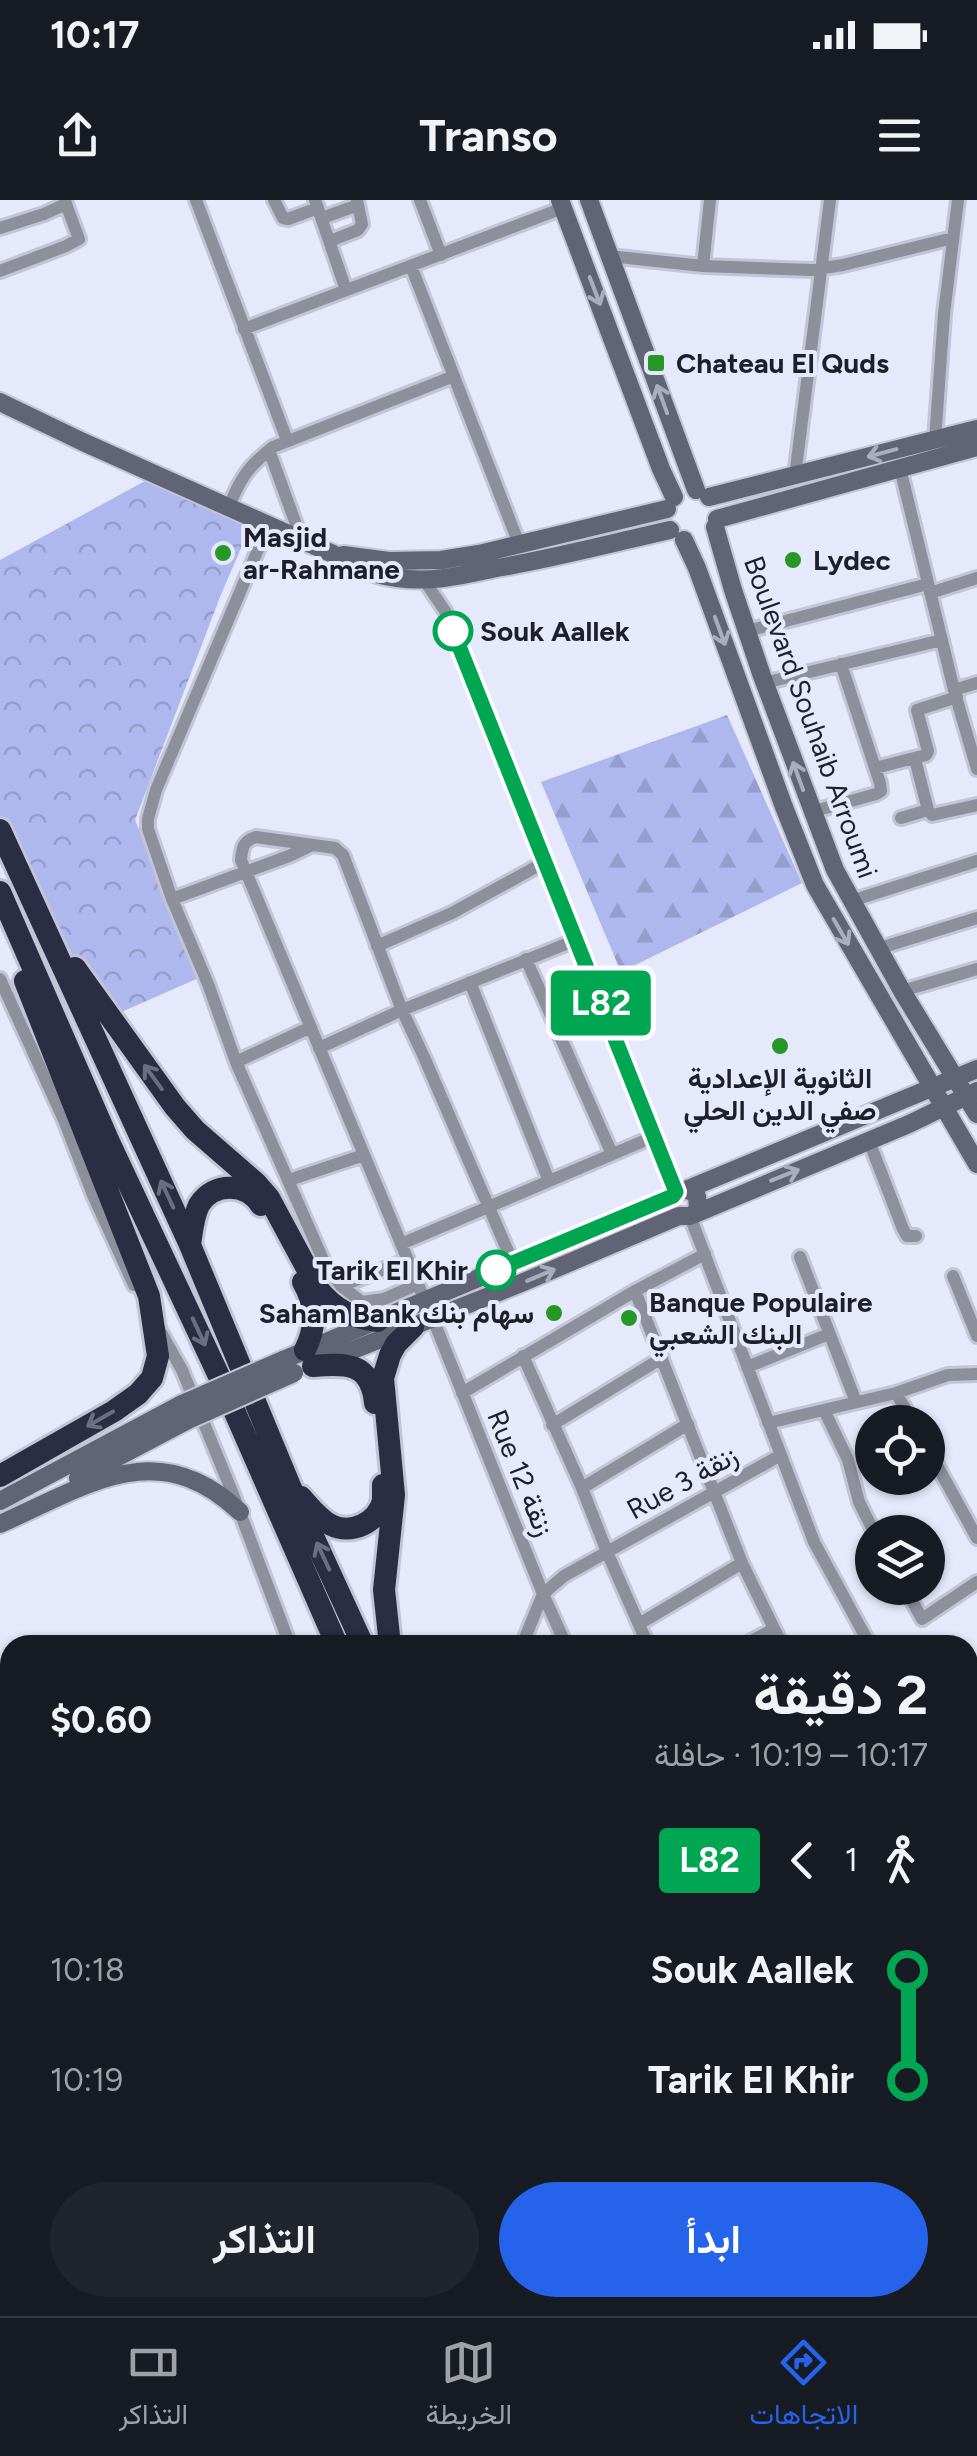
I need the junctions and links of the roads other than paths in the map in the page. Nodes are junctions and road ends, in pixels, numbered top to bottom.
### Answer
1 (196, 200) edge
2 (274, 200) edge
3 (420, 200) edge
4 (589, 200) edge
5 (710, 200) edge
6 (830, 200) edge
7 (958, 200) edge
8 (66, 202) edge
9 (358, 202) edge
10 (562, 204) edge
11 (318, 209) edge
12 (0, 228) edge
13 (953, 238) junction
14 (330, 241) junction
15 (441, 254) junction
16 (608, 256) junction
17 (411, 266) junction
18 (703, 266) junction
19 (822, 268) junction
20 (0, 271) edge
21 (346, 290) junction
22 (244, 329) junction
23 (454, 376) junction
24 (0, 402) edge
25 (977, 429) edge
26 (287, 440) junction
27 (935, 440) junction
28 (977, 447) edge
29 (269, 450) junction
30 (900, 468) junction
31 (795, 476) junction
32 (703, 494) junction
33 (670, 503) junction
34 (229, 507) junction
35 (716, 523) junction
36 (268, 526) junction
37 (677, 535) junction
38 (298, 540) junction
39 (518, 544) junction
40 (333, 554) junction
41 (436, 573) junction
42 (977, 578) edge
43 (929, 588) junction
44 (748, 631) junction
45 (942, 640) junction
46 (841, 664) junction
47 (764, 683) junction
48 (977, 683) edge
49 (956, 694) junction
50 (974, 747) edge
51 (915, 759) junction
52 (875, 768) junction
53 (977, 769) edge
54 (977, 804) edge
55 (928, 810) junction
56 (812, 812) junction
57 (901, 818) dead end
58 (0, 826) edge
59 (312, 844) junction
60 (977, 861) edge
61 (545, 862) junction
62 (246, 872) junction
63 (0, 892) edge
64 (172, 899) junction
65 (850, 901) junction
66 (977, 918) edge
67 (12, 919) junction
68 (576, 940) junction
69 (377, 946) junction
70 (877, 949) junction
71 (526, 959) junction
72 (977, 969) edge
73 (0, 980) edge
74 (470, 982) junction
75 (902, 991) junction
76 (402, 1010) junction
77 (311, 1028) junction
78 (320, 1048) junction
79 (236, 1062) junction
80 (977, 1070) edge
81 (956, 1079) junction
82 (933, 1088) junction
83 (972, 1094) edge
84 (944, 1108) junction
85 (977, 1114) edge
86 (654, 1137) junction
87 (869, 1141) junction
88 (612, 1154) junction
89 (364, 1155) junction
90 (977, 1164) edge
91 (289, 1180) junction
92 (549, 1181) junction
93 (679, 1192) junction
94 (489, 1208) junction
95 (688, 1215) junction
96 (916, 1236) dead end
97 (401, 1244) junction
98 (190, 1245) junction
99 (705, 1254) junction
100 (800, 1256) dead end
101 (408, 1260) junction
102 (513, 1263) junction
103 (953, 1276) dead end
104 (341, 1286) junction
105 (421, 1292) junction
106 (635, 1292) junction
107 (154, 1320) junction
108 (423, 1323) junction
109 (381, 1329) junction
110 (830, 1334) junction
111 (977, 1336) edge
112 (523, 1356) junction
113 (662, 1358) junction
114 (299, 1362) junction
115 (747, 1366) junction
116 (977, 1374) edge
117 (462, 1393) junction
118 (896, 1393) junction
119 (856, 1402) junction
120 (903, 1405) edge
121 (824, 1410) junction
122 (185, 1412) junction
123 (768, 1423) junction
124 (688, 1424) junction
125 (552, 1425) junction
126 (780, 1455) junction
127 (0, 1476) edge
128 (945, 1480) edge
129 (290, 1486) junction
130 (582, 1488) junction
131 (714, 1494) junction
132 (0, 1501) edge
133 (240, 1512) junction
134 (866, 1515) edge
135 (0, 1521) edge
136 (977, 1538) edge
137 (607, 1552) junction
138 (742, 1563) junction
139 (977, 1582) edge
140 (543, 1594) junction
141 (945, 1604) edge
142 (914, 1605) edge
143 (943, 1605) edge
144 (638, 1624) junction
145 (774, 1628) junction
146 (286, 1635) edge
147 (333, 1635) edge
148 (358, 1635) edge
149 (389, 1635) edge
150 (526, 1635) edge
151 (561, 1635) edge
152 (643, 1635) edge
153 (762, 1635) edge
154 (777, 1635) edge
155 (865, 1635) edge

1 - 22 street
2 - 11 street
3 - 15 street
4 - 16 street
5 - 18 street
6 - 19 street
7 - 13 street
8 - 12 street
8 - 20 street
9 - 11 street
9 - 14 street
10 - 15 street
10 -> 33 street
11 - 14 street
13 - 19 street
13 - 27 street
14 - 21 street
15 - 17 street
16 - 18 street
32 -> 16 street
17 - 21 street
17 - 23 street
18 - 19 street
19 - 31 street
21 - 22 street
22 - 26 street
23 - 26 street
23 - 39 street
24 - 34 street
25 - 27 street
26 - 29 street
27 -> 31 street
28 - 30 street
29 - 34 street
29 - 38 street
30 - 35 street
30 - 43 street
31 - 32 street
32 - 33 street
32 - 35 street
33 - 37 street
33 - 39 street
34 - 36 street
35 - 37 street
35 - 44 street, Boulevard Souhaib Arroumi
36 - 38 street
36 - 64 street
37 - 41 street
37 -> 82 street, Boulevard Souhaib Arroumi
38 - 40 street
39 - 41 street
40 - 41 street
40 - 41 street
41 - 61 street
42 - 43 street
43 - 44 street
43 - 45 street
44 - 47 street, Boulevard Souhaib Arroumi
45 - 46 street
45 - 49 street
46 - 47 street
46 - 52 street
56 -> 47 street, Boulevard Souhaib Arroumi
48 - 49 street
49 - 50 street
49 - 51 street
50 - 53 street
51 - 52 street
51 - 55 street
52 - 56 street
54 - 55 street
55 - 57 street
56 - 65 street, Boulevard Souhaib Arroumi
98 -> 58 highway
109 -> 58 highway
59 - 62 street
59 - 62 street
59 - 69 street
60 - 65 street
61 - 68 street
61 - 69 street
62 - 64 street
62 - 77 street
63 - 67 highway
64 - 79 street
65 - 70 street, Boulevard Souhaib Arroumi
66 - 70 street
67 - 107 highway
67 -> 147 highway
68 - 71 street
68 - 86 street
69 - 76 street
70 - 75 street, Boulevard Souhaib Arroumi
71 - 74 street
71 - 88 street
72 - 75 street
73 - 107 street
74 - 76 street
74 - 92 street
75 - 81 street, Boulevard Souhaib Arroumi
76 - 78 street
76 - 94 street
77 - 78 street
77 - 79 street
78 - 89 street
79 - 91 street
80 - 81 street
81 - 82 street
81 - 83 street, Boulevard Souhaib Arroumi
82 - 84 street, Boulevard Souhaib Arroumi
82 - 93 street
83 - 84 street
83 - 85 street, Boulevard Souhaib Arroumi
84 - 87 street
84 - 90 street, Boulevard Souhaib Arroumi
86 - 88 street
86 - 93 street
95 -> 87 street
87 - 96 street
88 - 92 street
89 - 91 street
89 - 97 street
91 - 104 street
92 - 94 street
93 - 95 street
93 - 102 street
94 - 97 street
94 - 102 street
95 - 99 street
108 -> 95 street
97 - 101 street
98 - 114 highway
98 - 129 highway
99 - 106 street
99 - 115 street
100 - 110 street
101 - 104 street
101 - 105 street
102 - 105 street
103 - 111 street
104 - 105 street
105 - 109 street
106 - 112 street
106 - 113 street
107 -> 127 highway
107 - 133 street
108 - 109 street
108 - 117 street, Rue 12 زنقة
108 - 149 highway
109 - 114 street
110 - 115 street
110 - 119 street
112 - 117 street
112 - 125 street
113 - 124 street
113 - 125 street
114 - 122 street, bridge
114 - 129 highway
115 - 123 street
116 - 118 street
117 - 140 street, Rue 12 زنقة
118 - 119 street
118 - 120 street
119 - 121 street
121 - 123 street
121 - 134 street
122 - 132 street
122 - 135 street
123 - 126 street
124 - 130 street
124 - 131 street
125 - 130 street
126 - 131 street, Rue 3 زنقة
126 - 155 street
128 - 136 street
148 -> 129 highway
130 - 137 street
131 - 137 street, Rue 3 زنقة
131 - 138 street
133 - 135 street
133 - 146 street
137 - 140 street, Rue 3 زنقة
137 - 144 street
138 - 144 street
138 - 145 street
139 - 141 street
140 - 150 street
140 - 151 street, Rue 12 زنقة
142 - 143 street
144 - 152 street
145 - 153 street
145 - 154 street

